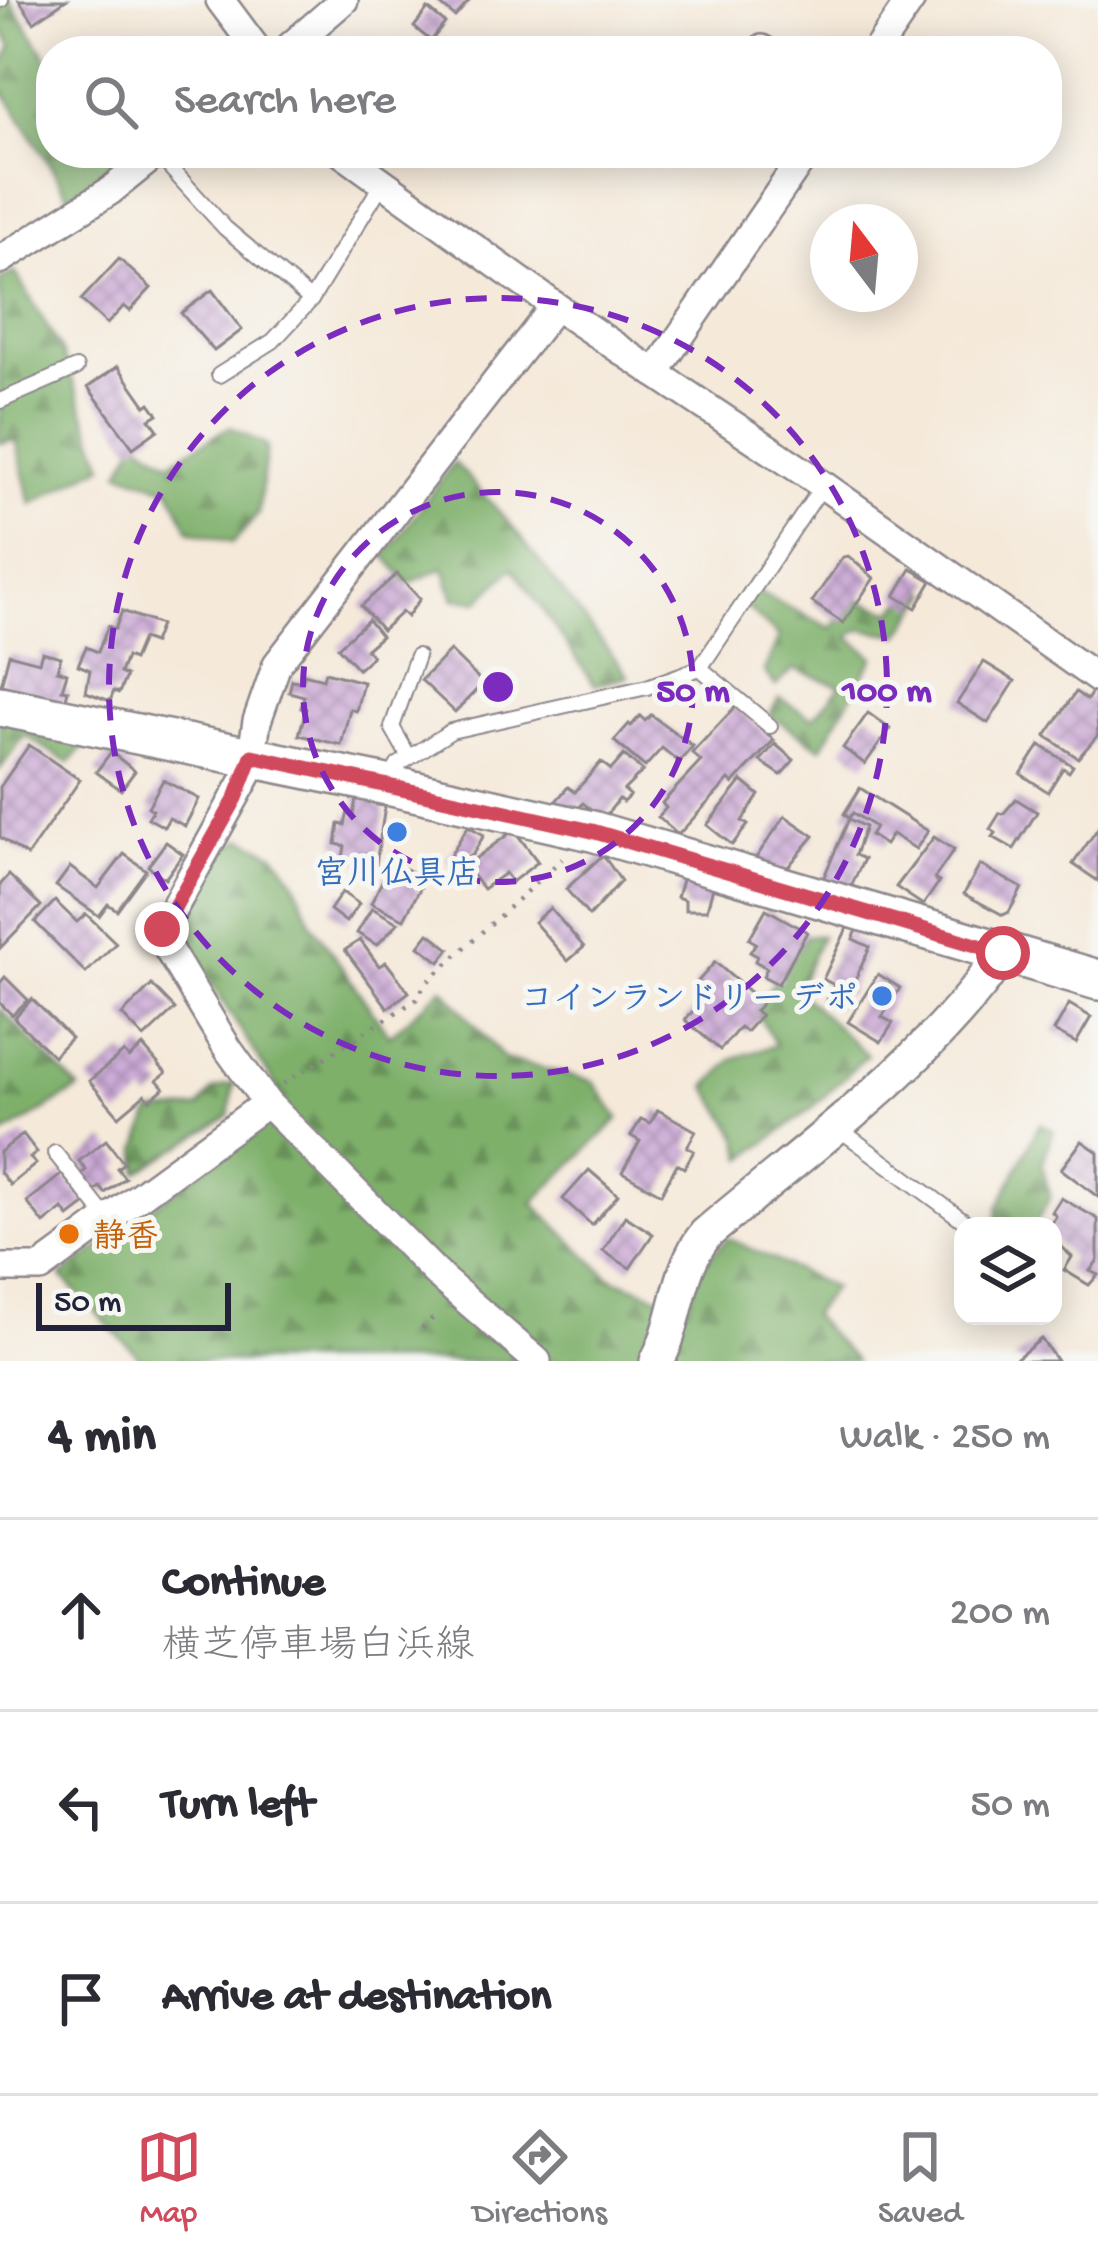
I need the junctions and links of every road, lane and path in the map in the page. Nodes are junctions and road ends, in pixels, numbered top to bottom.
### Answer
1 (220, 0) edge
2 (344, 0) edge
3 (911, 0) edge
4 (247, 36) edge
5 (302, 36) edge
6 (886, 36) edge
7 (138, 168) edge
8 (171, 168) edge
9 (363, 168) edge
10 (796, 168) edge
11 (383, 182) junction
12 (0, 260) edge
13 (311, 300) junction
14 (555, 305) junction
15 (76, 368) dead end
16 (656, 373) junction
17 (219, 375) dead end
18 (0, 401) edge
19 (823, 485) junction
20 (417, 656) dead end
21 (700, 668) junction
22 (1098, 679) edge
23 (0, 706) edge
24 (770, 725) dead end
25 (252, 756) junction
26 (398, 771) junction
27 (592, 831) junction
28 (1003, 953) junction
29 (1098, 980) edge
30 (267, 1103) junction
31 (834, 1125) junction
32 (56, 1153) dead end
33 (959, 1217) edge
34 (108, 1221) junction
35 (0, 1268) edge
36 (537, 1361) edge
37 (657, 1361) edge

1 - 4 street
2 - 5 street
3 - 6 street
7 - 12 street
8 - 13 lane
9 - 11 street
10 - 16 street
11 - 13 lane
11 - 14 street
13 - 17 lane
14 - 16 street
14 - 25 street
15 - 18 lane
16 - 19 street
19 - 21 lane
19 - 22 street
20 - 26 lane
21 - 24 lane
21 - 26 lane
23 - 25 main road
25 - 26 main road
25 - 30 street
26 - 27 main road
27 - 28 main road
27 - 30 path
28 - 29 main road
28 - 31 street
30 - 34 street
30 - 36 street
31 - 33 lane
31 - 37 street
32 - 34 lane
34 - 35 street

